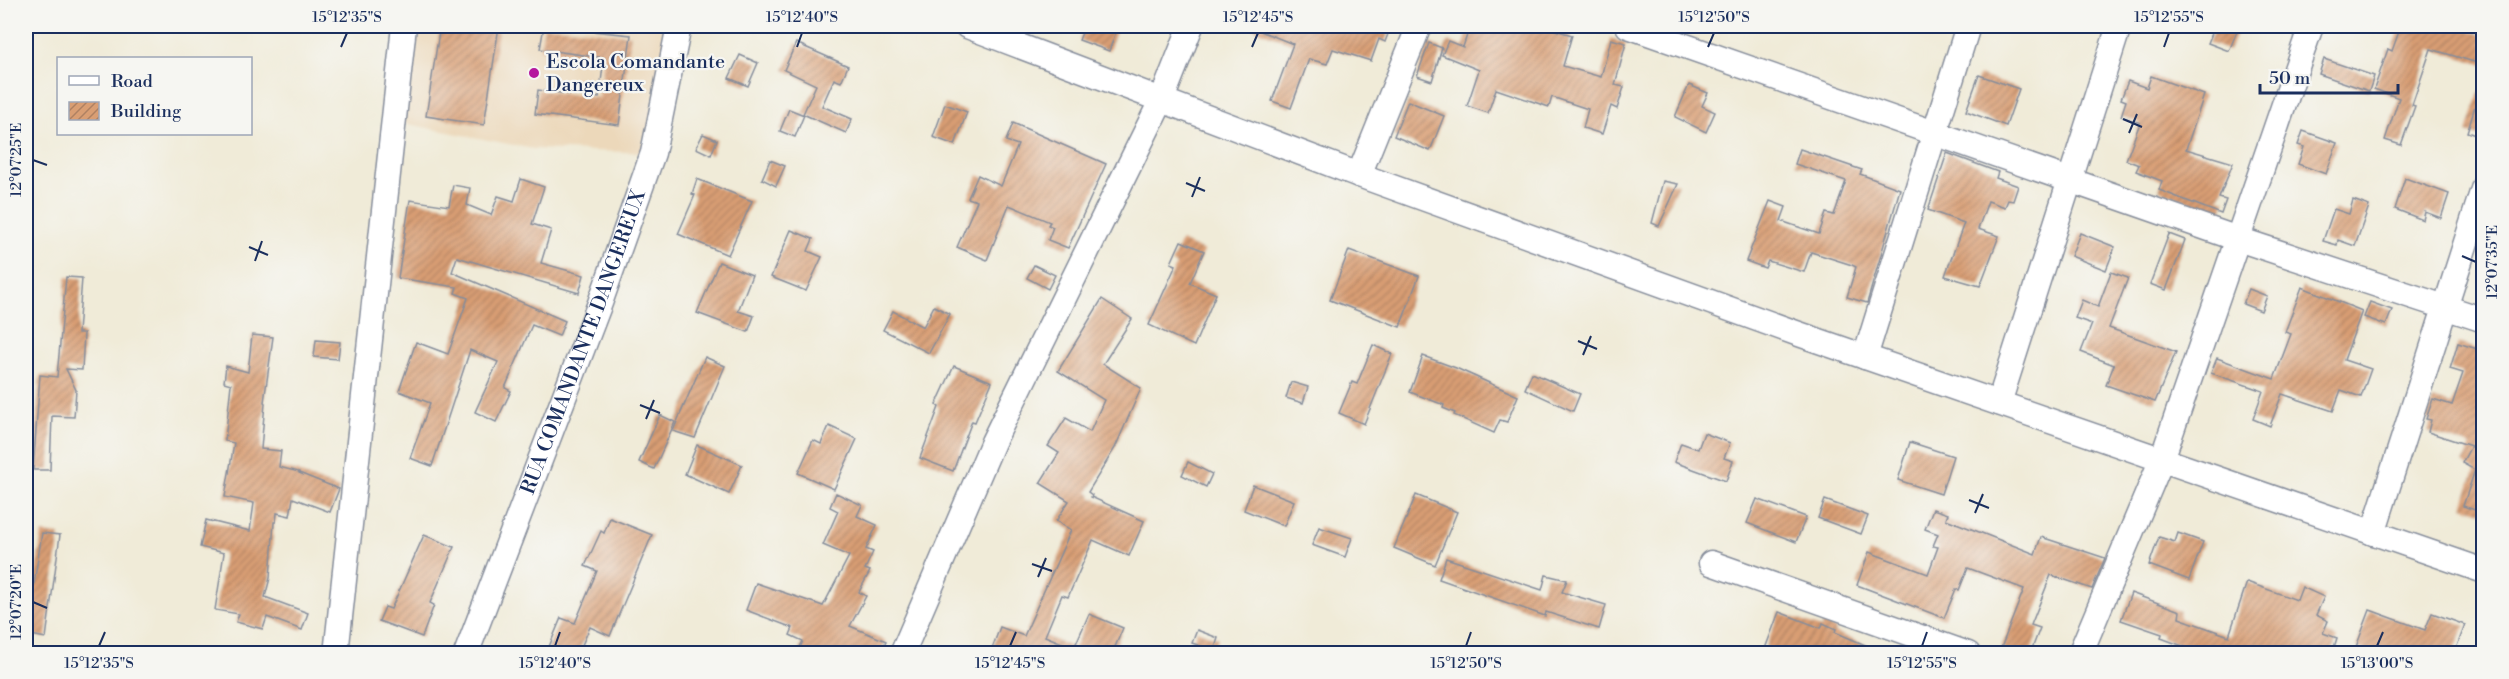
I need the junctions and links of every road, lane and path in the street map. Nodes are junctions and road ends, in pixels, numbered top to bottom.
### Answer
1 (404, 26) edge
2 (679, 26) edge
3 (967, 26) edge
4 (1191, 26) edge
5 (1419, 26) edge
6 (1628, 26) edge
7 (1968, 26) edge
8 (2119, 26) edge
9 (2311, 26) edge
10 (1162, 99) junction
11 (1933, 133) junction
12 (1359, 175) junction
13 (2070, 179) junction
14 (2484, 186) edge
15 (2238, 239) junction
16 (2445, 308) junction
17 (2484, 320) edge
18 (1865, 357) junction
19 (1999, 403) junction
20 (2162, 459) junction
21 (2373, 533) junction
22 (1711, 563) dead end
23 (2484, 571) edge
24 (336, 654) edge
25 (466, 654) edge
26 (902, 654) edge
27 (1968, 654) edge
28 (2080, 654) edge

1 - 24 street
2 - 25 street, RUA COMANDANTE DANGEREUX
3 - 10 street
4 - 10 street
5 - 12 street
6 - 11 street
7 - 11 street
8 - 13 street
9 - 15 street
10 - 12 street
10 - 26 street
11 - 13 street
11 - 18 street
12 - 18 street
13 - 15 street
13 - 19 street
14 - 16 street
15 - 16 street
15 - 20 street
16 - 17 street
16 - 21 street
18 - 19 street
19 - 20 street
20 - 21 street
20 - 28 street
21 - 23 street
22 - 27 street

